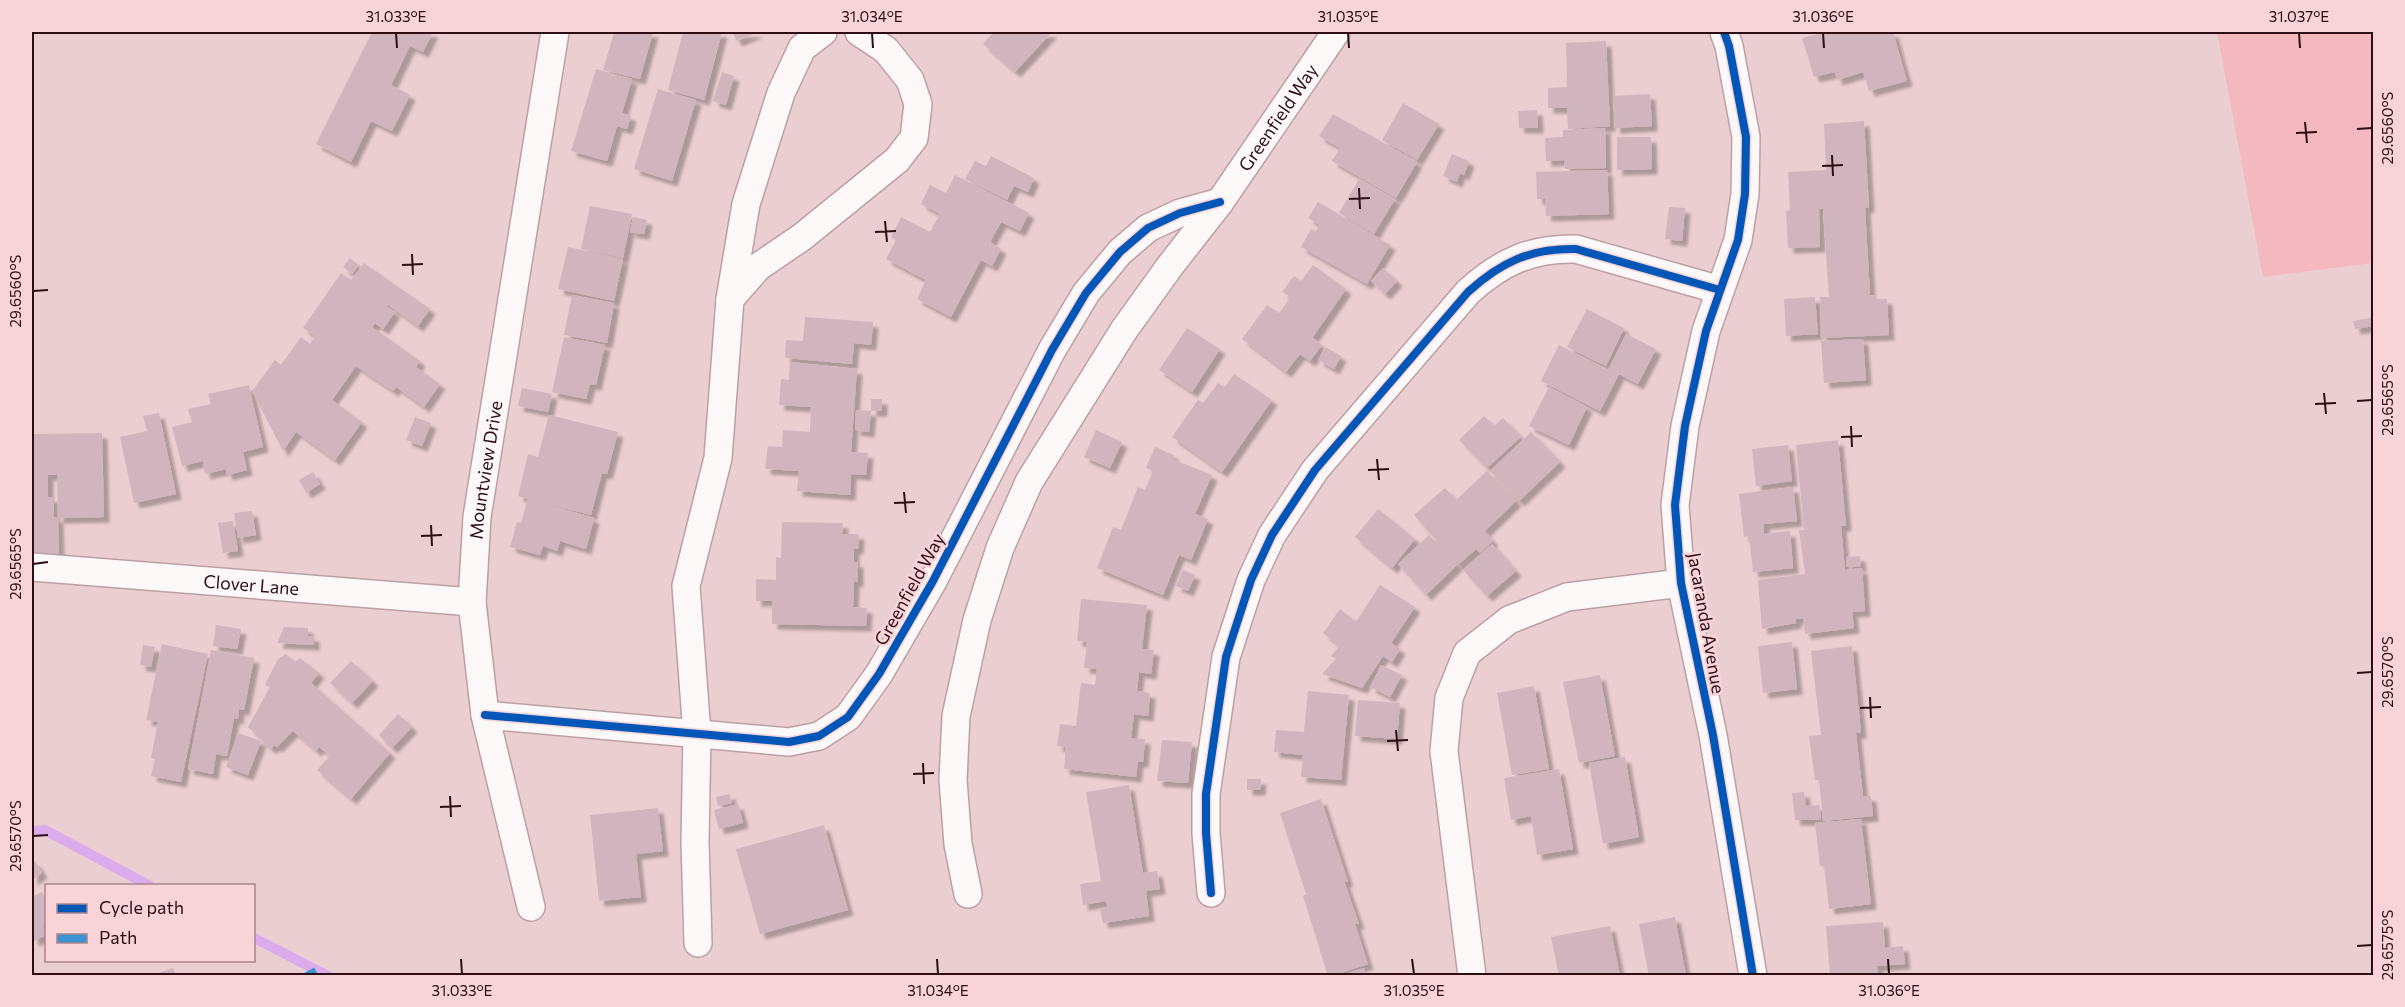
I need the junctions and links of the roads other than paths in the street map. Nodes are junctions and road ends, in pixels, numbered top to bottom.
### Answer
1 (555, 32) edge
2 (823, 32) edge
3 (859, 32) edge
4 (1336, 32) edge
5 (1724, 32) edge
6 (1220, 202) junction
7 (1720, 290) junction
8 (730, 299) junction
9 (32, 567) edge
10 (1681, 583) junction
11 (472, 602) junction
12 (485, 716) junction
13 (697, 734) junction
14 (1211, 893) dead end
15 (968, 894) dead end
16 (531, 907) dead end
17 (698, 943) dead end
18 (1472, 975) edge
19 (1753, 975) edge

1 - 11 street, Mountview Drive
2 - 8 street
3 - 8 street
4 - 6 street, Greenfield Way
5 - 7 street, Jacaranda Avenue
6 - 13 street, Greenfield Way
6 - 15 street, Greenfield Way
7 - 10 street, Jacaranda Avenue
7 - 14 street
8 - 13 street
9 - 11 street, Clover Lane
10 - 18 street, Jacaranda Avenue
10 - 19 street, Jacaranda Avenue
11 - 12 street, Mountview Drive
12 - 13 street, Greenfield Way
12 - 16 street, Mountview Drive
13 - 17 street

